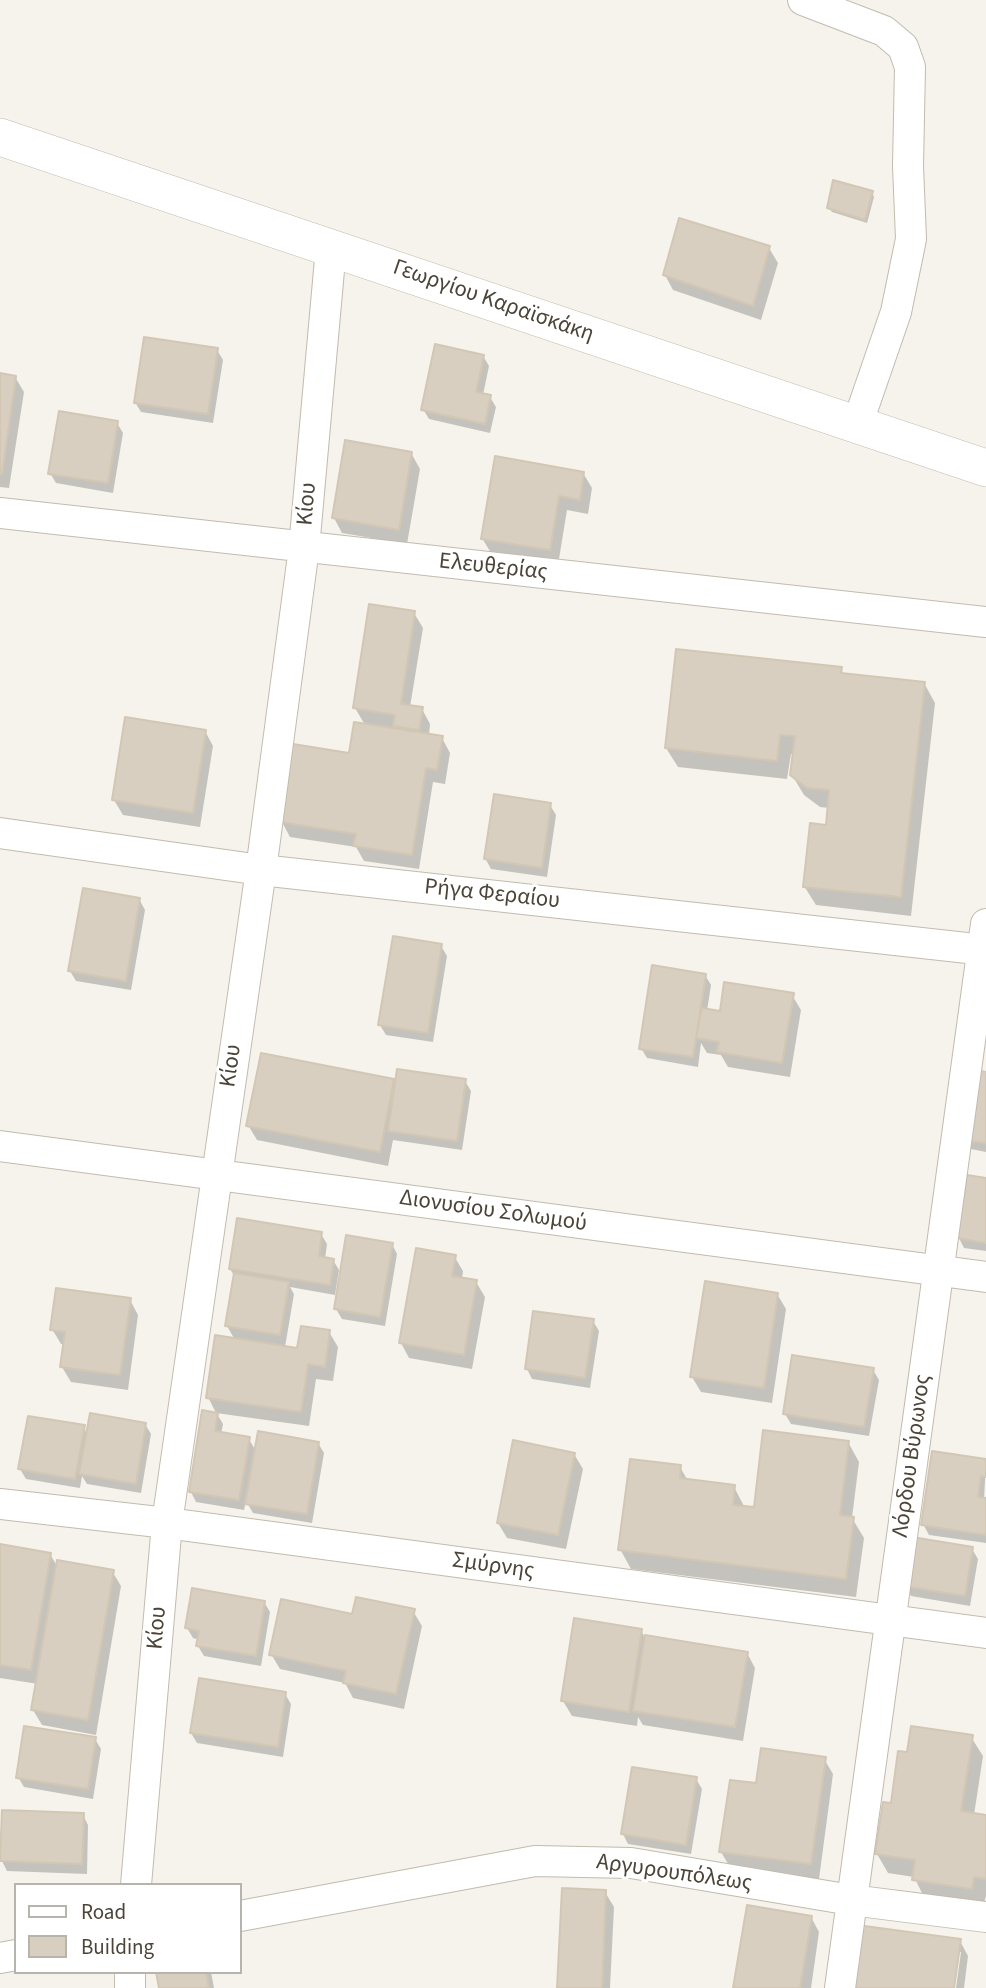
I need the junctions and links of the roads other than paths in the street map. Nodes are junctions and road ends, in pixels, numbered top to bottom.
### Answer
1 (803, 0) edge
2 (0, 137) edge
3 (331, 248) junction
4 (857, 425) junction
5 (986, 468) edge
6 (0, 513) edge
7 (304, 548) junction
8 (986, 622) edge
9 (0, 833) edge
10 (261, 870) junction
11 (985, 941) edge
12 (0, 1146) edge
13 (216, 1175) junction
14 (939, 1271) junction
15 (986, 1277) edge
16 (0, 1504) edge
17 (167, 1523) junction
18 (891, 1620) junction
19 (986, 1633) edge
20 (136, 1883) edge
21 (851, 1900) junction
22 (242, 1916) edge
23 (986, 1917) edge
24 (840, 1988) edge

1 - 4 street
2 - 3 street, Γεωργίου Καραϊσκάκη
3 - 4 street, Γεωργίου Καραϊσκάκη
3 - 7 street, Κίου
4 - 5 street, Γεωργίου Καραϊσκάκη
6 - 7 street, Ελευθερίας
7 - 8 street, Ελευθερίας
7 - 10 street, Κίου
9 - 10 street, Ρήγα Φεραίου
10 - 11 street, Ρήγα Φεραίου
10 - 13 street, Κίου
11 - 14 street, Λόρδου Βύρωνος
12 - 13 street, Διονυσίου Σολωμού
13 - 14 street, Διονυσίου Σολωμού
13 - 17 street, Κίου
14 - 15 street, Διονυσίου Σολωμού
14 - 18 street, Λόρδου Βύρωνος
16 - 17 street, Σμύρνης
17 - 18 street, Σμύρνης
17 - 20 street, Κίου
18 - 19 street, Σμύρνης
18 - 21 street, Λόρδου Βύρωνος
21 - 22 street, Αργυρουπόλεως
21 - 23 street, Αργυρουπόλεως
21 - 24 street, Λόρδου Βύρωνος

